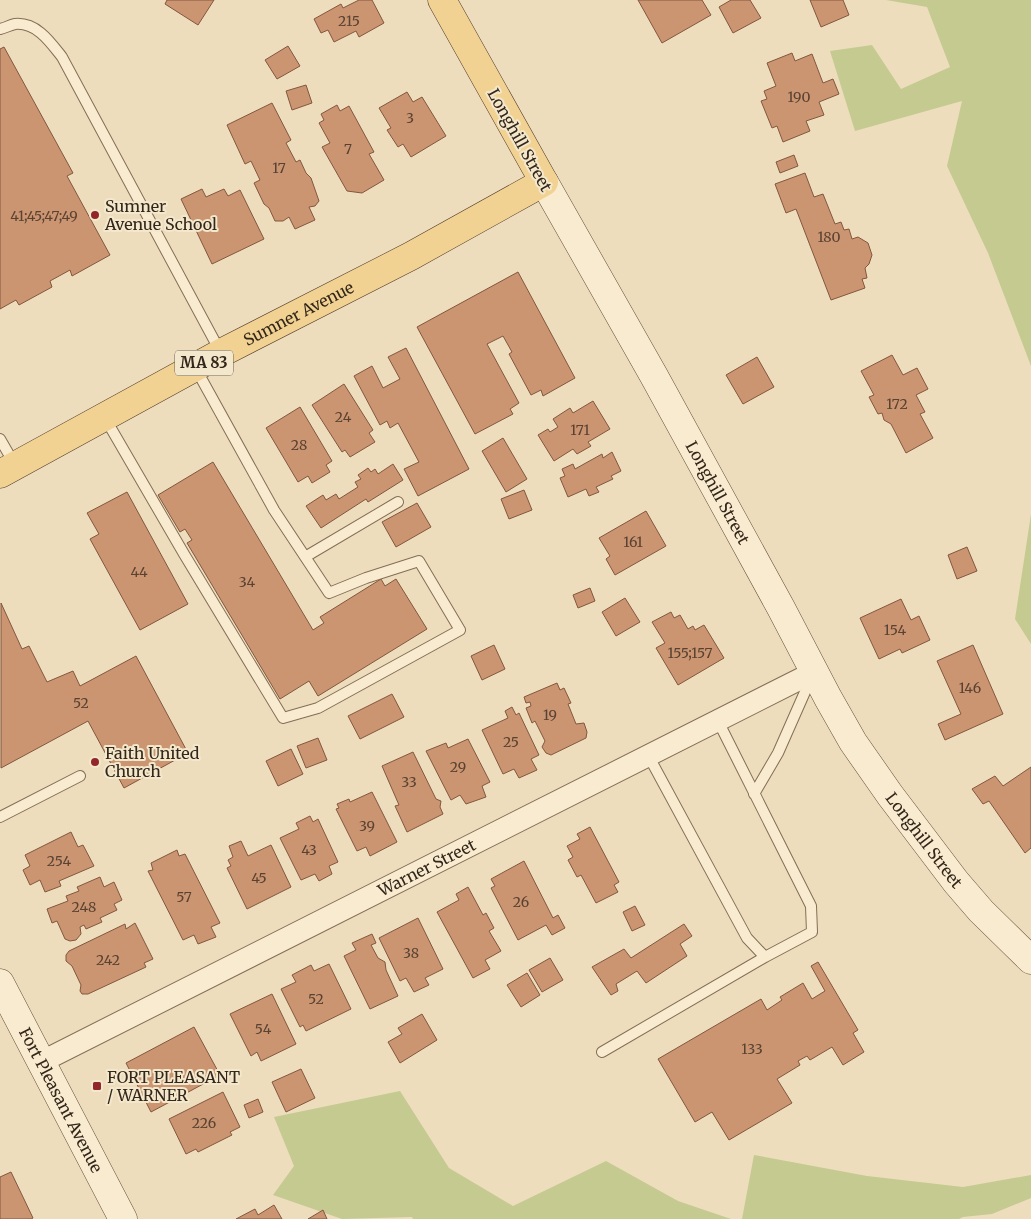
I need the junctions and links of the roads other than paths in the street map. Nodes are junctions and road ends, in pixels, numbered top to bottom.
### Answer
1 (442, 0) edge
2 (0, 30) edge
3 (544, 182) junction
4 (221, 353) junction
5 (195, 368) junction
6 (105, 417) junction
7 (0, 439) edge
8 (8, 470) edge
9 (398, 502) dead end
10 (305, 557) junction
11 (814, 672) junction
12 (717, 719) junction
13 (648, 755) junction
14 (80, 776) dead end
15 (754, 794) junction
16 (0, 817) edge
17 (765, 957) junction
18 (1031, 960) edge
19 (0, 986) edge
20 (602, 1052) dead end
21 (41, 1062) junction
22 (118, 1215) edge

1 - 3 main road, Longhill Street
2 - 4 lane
3 - 4 main road, Sumner Avenue / MA 83
3 - 11 main road, Longhill Street
4 - 5 main road, Sumner Avenue / MA 83
5 - 6 main road, Sumner Avenue / MA 83
5 - 10 lane
6 - 8 main road, Sumner Avenue / MA 83
6 - 10 lane
7 - 8 lane
9 - 10 lane
11 - 12 street, Warner Street
11 - 15 lane
11 - 18 main road, Longhill Street
12 - 13 street, Warner Street
12 - 15 lane
13 - 17 lane
13 - 21 street, Warner Street
14 - 16 lane
15 - 17 lane
17 - 20 lane
19 - 21 main road, Fort Pleasant Avenue
21 - 22 main road, Fort Pleasant Avenue

